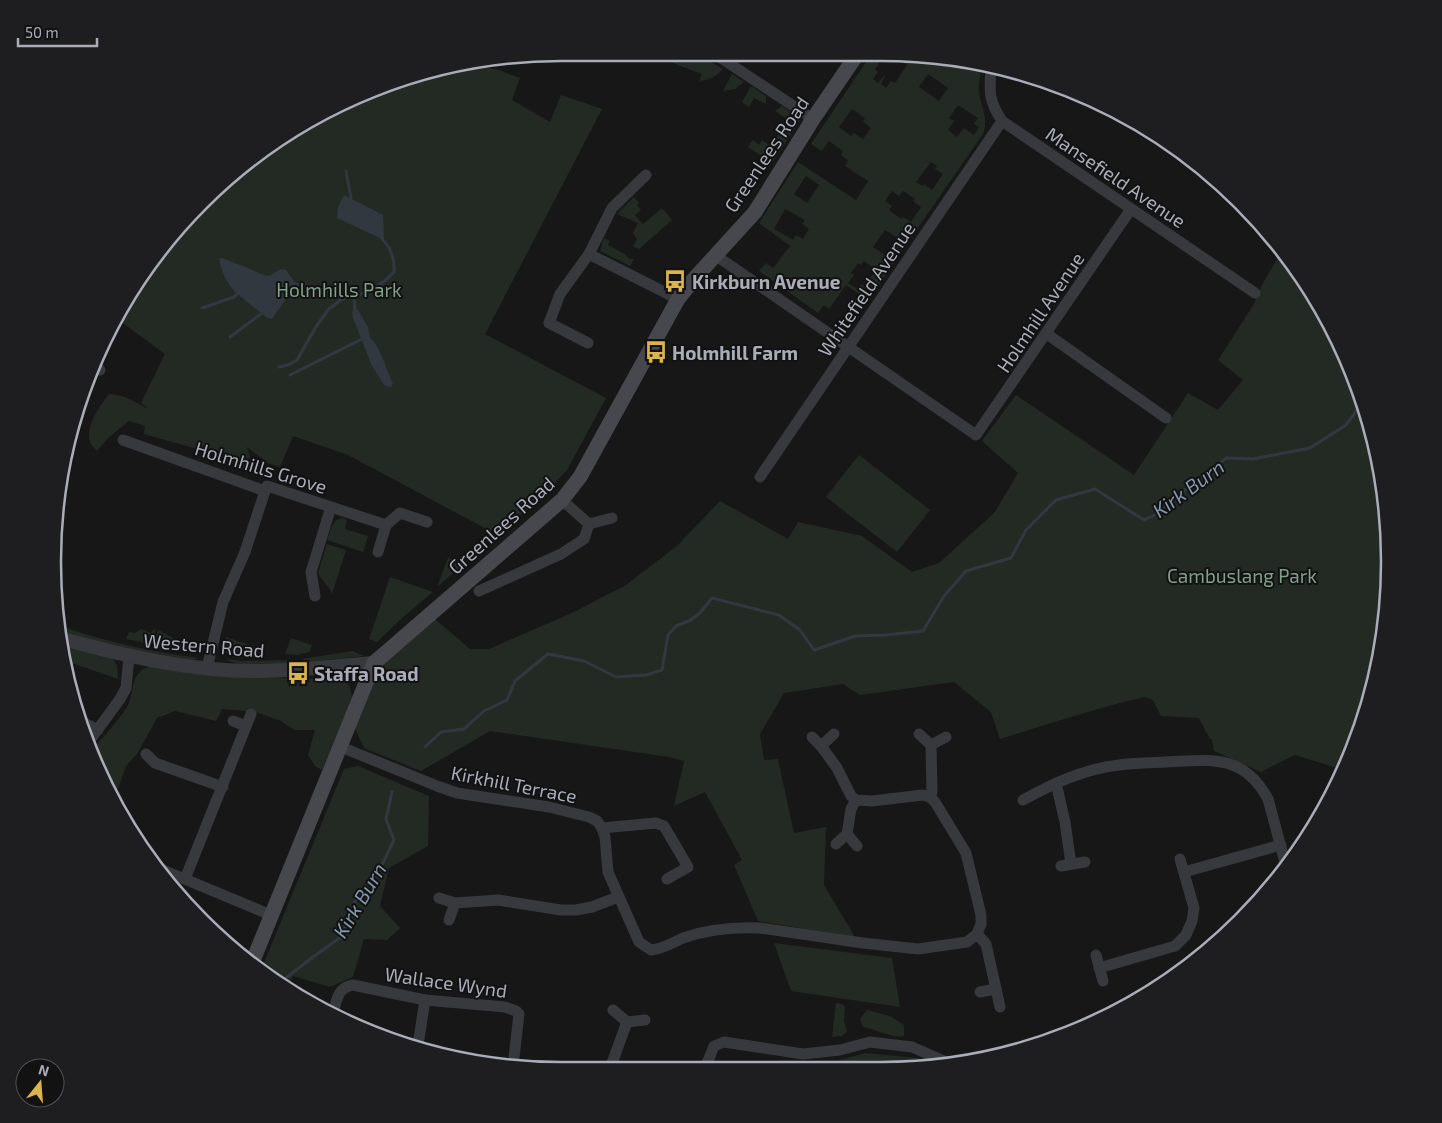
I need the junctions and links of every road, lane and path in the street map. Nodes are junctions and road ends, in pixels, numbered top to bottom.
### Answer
1 (726, 61) edge
2 (853, 61) edge
3 (991, 74) edge
4 (813, 119) junction
5 (1002, 121) junction
6 (646, 175) dead end
7 (1132, 209) junction
8 (589, 254) junction
9 (715, 255) junction
10 (1255, 293) dead end
11 (678, 298) junction
12 (1047, 334) junction
13 (588, 343) dead end
14 (848, 346) junction
15 (1166, 418) dead end
16 (123, 440) dead end
17 (760, 477) dead end
18 (265, 491) junction
19 (562, 500) junction
20 (331, 507) junction
21 (612, 518) dead end
22 (426, 522) dead end
23 (589, 524) junction
24 (386, 525) junction
25 (378, 552) dead end
26 (479, 590) dead end
27 (316, 596) dead end
28 (68, 641) edge
29 (129, 657) junction
30 (374, 663) junction
31 (207, 668) junction
32 (251, 714) dead end
33 (233, 721) dead end
34 (89, 725) edge
35 (246, 726) junction
36 (98, 730) junction
37 (834, 734) dead end
38 (919, 734) dead end
39 (93, 736) edge
40 (812, 737) dead end
41 (946, 737) dead end
42 (931, 745) junction
43 (821, 746) junction
44 (341, 747) junction
45 (146, 754) dead end
46 (1056, 783) junction
47 (223, 787) junction
48 (930, 797) junction
49 (856, 800) junction
50 (1023, 800) dead end
51 (602, 828) junction
52 (847, 834) junction
53 (836, 844) dead end
54 (1280, 845) junction
55 (858, 846) dead end
56 (1283, 857) edge
57 (1180, 859) dead end
58 (1085, 862) dead end
59 (1184, 872) junction
60 (171, 873) edge
61 (185, 879) junction
62 (667, 879) dead end
63 (618, 897) junction
64 (439, 898) dead end
65 (455, 903) junction
66 (271, 915) junction
67 (449, 920) dead end
68 (977, 934) junction
69 (1096, 955) dead end
70 (255, 956) edge
71 (1099, 968) junction
72 (1103, 981) dead end
73 (996, 989) junction
74 (980, 992) dead end
75 (425, 1000) junction
76 (335, 1007) edge
77 (1000, 1007) dead end
78 (613, 1010) dead end
79 (645, 1020) dead end
80 (626, 1022) junction
81 (419, 1041) edge
82 (937, 1058) edge
83 (514, 1059) edge
84 (803, 1060) edge
85 (612, 1062) edge
86 (708, 1062) edge

1 - 4 street
2 - 4 main road, Greenlees Road
3 - 5 street
4 - 9 main road, Greenlees Road
5 - 7 street, Mansefield Avenue
5 - 14 street, Whitefield Avenue
6 - 8 street
7 - 10 street, Mansefield Avenue
7 - 12 street, Holmhill Avenue
8 - 11 street
8 - 13 street
9 - 11 main road, Greenlees Road
9 - 14 street
11 - 19 main road, Greenlees Road
12 - 14 street, Holmhill Avenue
12 - 15 street
14 - 17 street, Whitefield Avenue
16 - 18 street, Holmhills Grove
18 - 20 street, Holmhills Grove
18 - 31 street
19 - 23 street
19 - 30 main road, Greenlees Road
20 - 24 street
20 - 27 street, Holmhills Grove
21 - 23 street
22 - 24 street
23 - 26 street
24 - 25 street
28 - 29 street, Western Road
29 - 31 street, Western Road
29 - 36 street
30 - 31 street, Western Road
30 - 44 main road, Greenlees Road
32 - 35 street
33 - 35 street
34 - 36 street
35 - 47 street
36 - 39 street
37 - 43 street
38 - 42 street
40 - 43 street
41 - 42 street
42 - 48 street
43 - 49 street
44 - 51 street, Kirkhill Terrace
44 - 66 main road, Greenlees Road
45 - 47 street
46 - 50 street
46 - 54 street
46 - 58 street
47 - 61 street
48 - 49 street
48 - 68 street
49 - 52 street
51 - 62 street
51 - 63 street
52 - 53 street
52 - 55 street
54 - 56 street
54 - 59 street
57 - 59 street
59 - 71 street
60 - 61 street
61 - 66 street
63 - 65 street
63 - 68 street
64 - 65 street
65 - 67 street
66 - 70 main road, Greenlees Road
68 - 73 street
69 - 71 street
71 - 72 street
73 - 74 street
73 - 77 street
75 - 76 street, Wallace Wynd
75 - 81 street
75 - 83 street, Wallace Wynd
78 - 80 street
79 - 80 street
80 - 85 street
82 - 84 street
84 - 86 street

